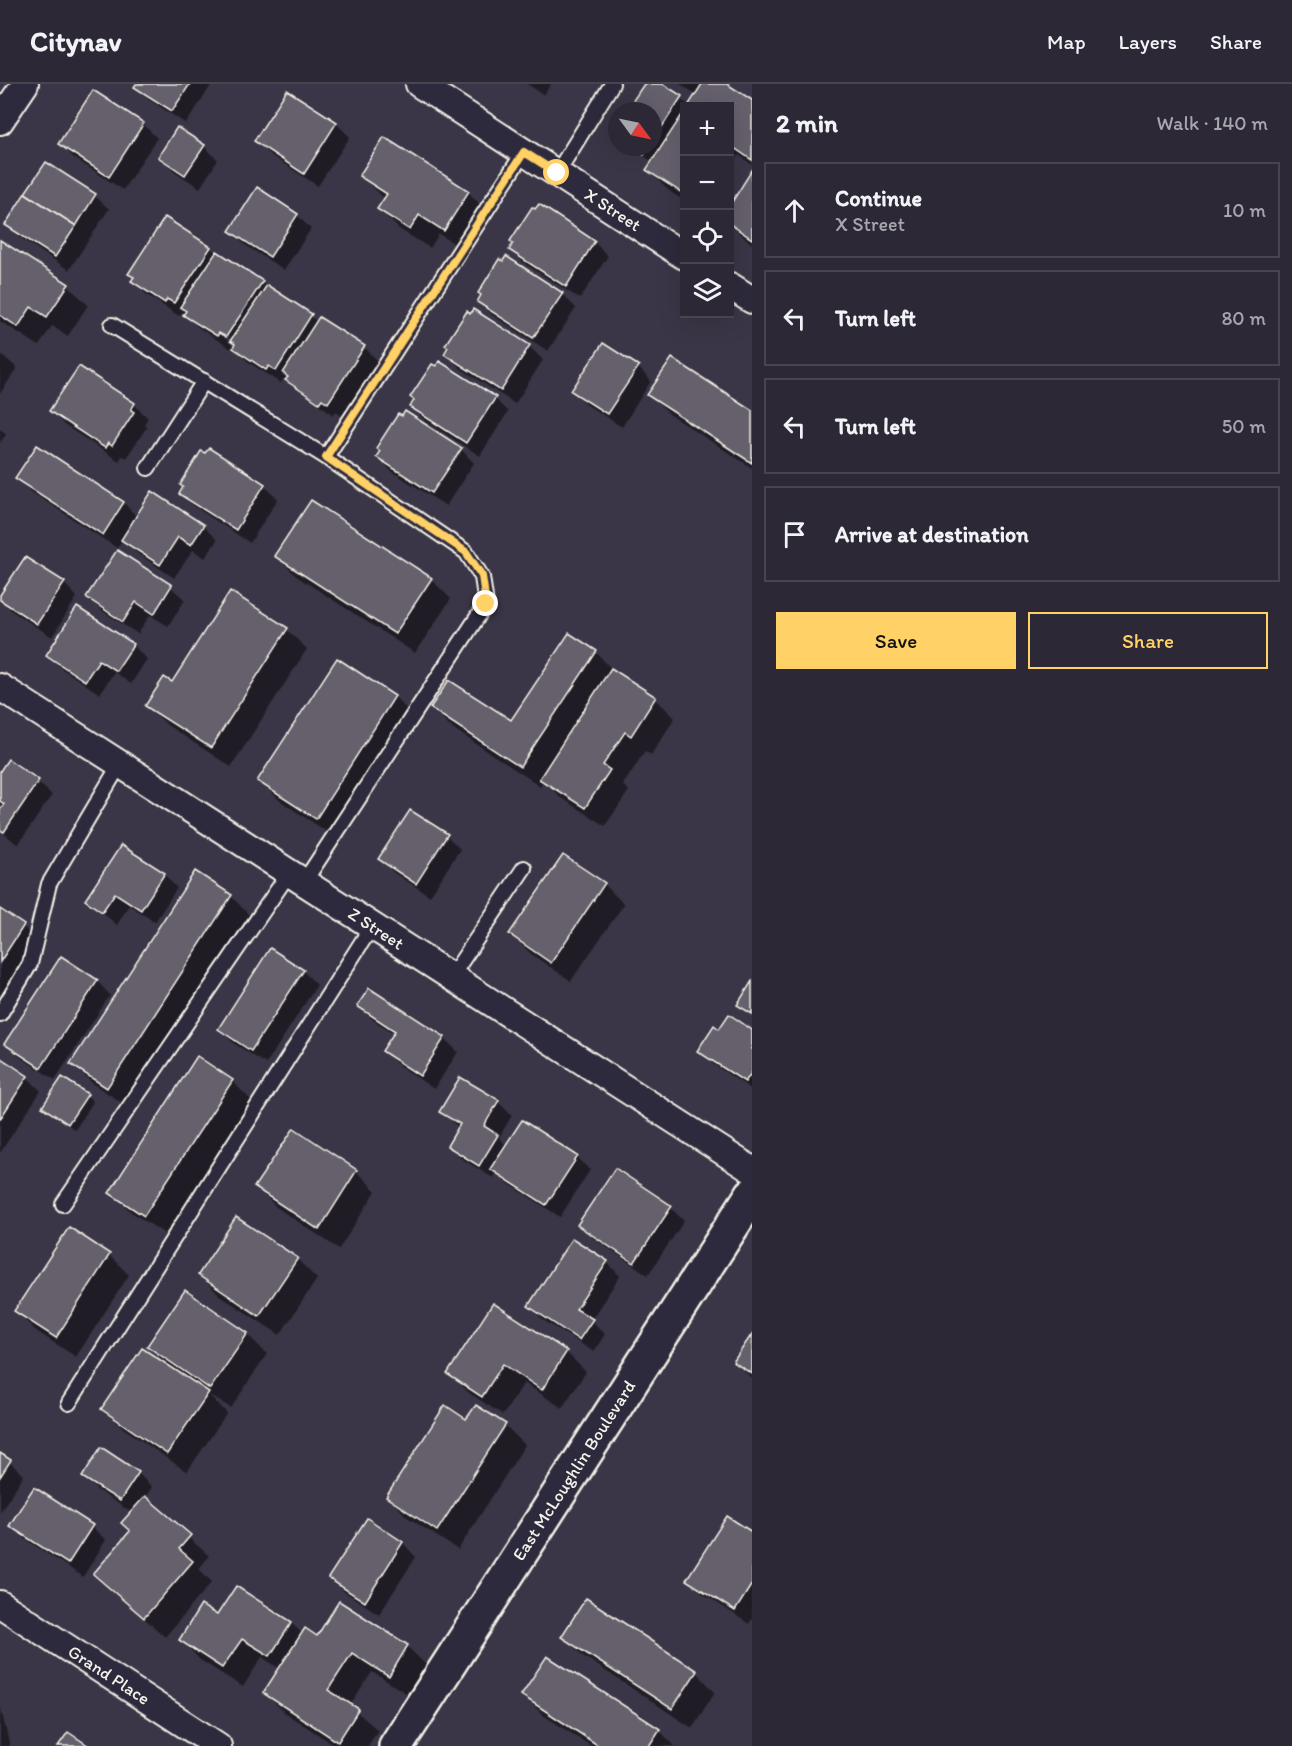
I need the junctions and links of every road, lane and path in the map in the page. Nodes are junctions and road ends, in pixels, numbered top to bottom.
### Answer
1 (25, 84) edge
2 (419, 84) edge
3 (612, 84) edge
4 (0, 122) edge
5 (524, 152) junction
6 (557, 173) junction
7 (680, 253) edge
8 (734, 289) edge
9 (752, 300) edge
10 (112, 325) dead end
11 (204, 381) junction
12 (326, 457) junction
13 (148, 468) dead end
14 (2, 694) edge
15 (120, 764) junction
16 (524, 868) dead end
17 (296, 878) junction
18 (372, 926) junction
19 (451, 977) junction
20 (0, 1014) edge
21 (752, 1170) edge
22 (752, 1195) edge
23 (63, 1204) dead end
24 (69, 1403) dead end
25 (0, 1604) edge
26 (218, 1746) edge
27 (396, 1746) edge

1 - 4 street
2 - 5 street, X Street
3 - 6 lane
5 - 6 street, X Street
5 - 12 lane
6 - 7 street, X Street
8 - 9 street
10 - 11 lane
11 - 12 lane
11 - 13 lane
12 - 17 lane
14 - 15 street, Z Street
15 - 17 street, Z Street
15 - 20 lane
16 - 19 lane
17 - 18 street, Z Street
17 - 23 lane
18 - 19 street, Z Street
18 - 24 lane
19 - 21 street, Z Street
22 - 27 street, East McLoughlin Boulevard
25 - 26 street, Grand Place

